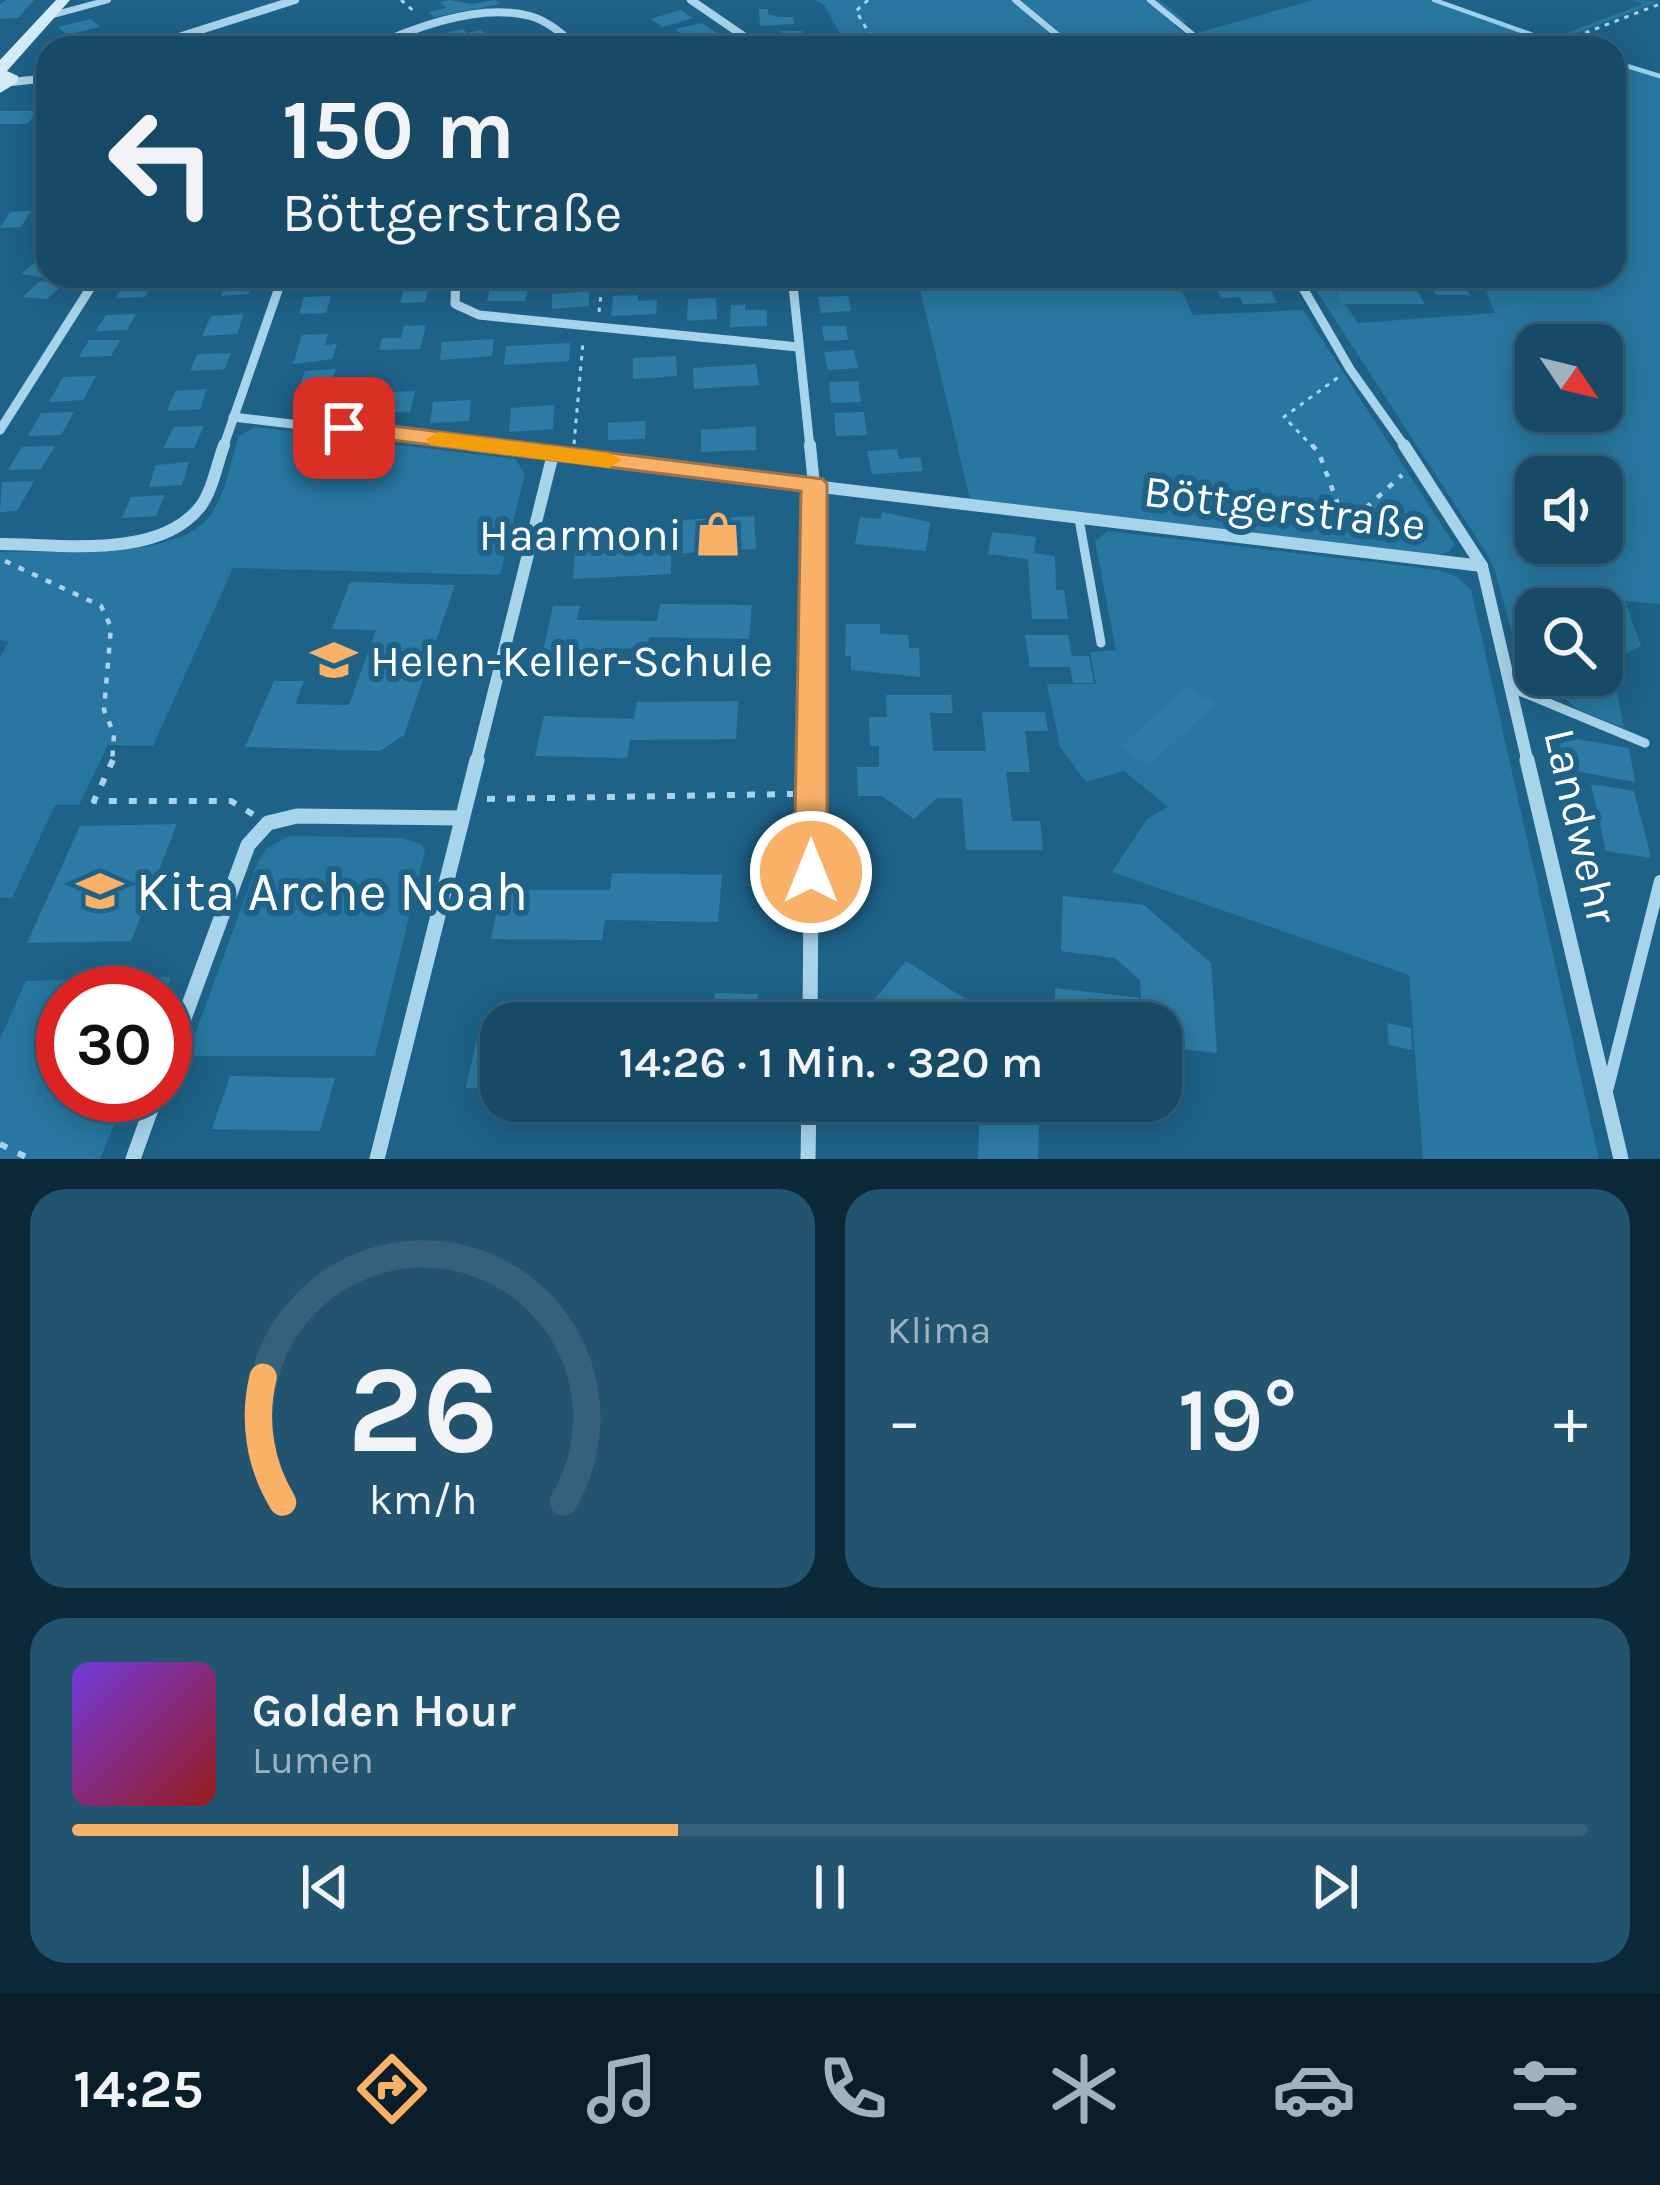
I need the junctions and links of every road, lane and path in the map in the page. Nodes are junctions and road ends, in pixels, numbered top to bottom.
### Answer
1 (63, 0) edge
2 (108, 0) edge
3 (295, 0) edge
4 (691, 0) edge
5 (868, 0) edge
6 (1015, 0) edge
7 (1150, 0) edge
8 (1660, 4) edge
9 (49, 16) junction
10 (182, 36) edge
11 (406, 36) edge
12 (563, 36) edge
13 (743, 36) edge
14 (871, 36) edge
15 (1058, 36) edge
16 (1194, 36) edge
17 (1577, 36) edge
18 (3, 78) edge
19 (36, 78) edge
20 (90, 288) edge
21 (279, 288) edge
22 (453, 288) edge
23 (601, 288) edge
24 (792, 288) edge
25 (1302, 288) edge
26 (593, 327) junction
27 (798, 347) junction
28 (1350, 369) junction
29 (232, 417) junction
30 (0, 430) edge
31 (553, 454) junction
32 (572, 456) junction
33 (1416, 461) junction
34 (814, 484) junction
35 (1079, 519) junction
36 (1346, 526) junction
37 (0, 544) edge
38 (1322, 548) junction
39 (0, 559) edge
40 (1482, 566) junction
41 (1101, 643) dead end
42 (1513, 688) junction
43 (1645, 743) dead end
44 (811, 794) junction
45 (464, 800) junction
46 (460, 818) junction
47 (268, 823) junction
48 (1660, 881) edge
49 (192, 997) edge
50 (810, 1002) edge
51 (1606, 1093) junction
52 (147, 1122) edge
53 (809, 1122) edge
54 (0, 1144) edge
55 (30, 1159) edge
56 (134, 1159) edge
57 (377, 1159) edge
58 (808, 1159) edge
59 (1621, 1159) edge

1 - 9 street
2 - 9 lane
3 - 10 street
4 - 13 street
5 - 14 path
6 - 15 lane
7 - 16 lane
8 - 17 path
9 - 18 street
11 - 12 street
18 - 19 street
20 - 30 street
21 - 29 street
22 - 26 street
23 - 26 path
24 - 27 street
25 - 28 street, Landwehr
26 - 27 street
26 - 32 path
27 - 34 street
28 - 33 street, Landwehr
28 - 36 path
29 - 31 street, Böttgerstraße
29 - 37 street
31 - 32 street, Böttgerstraße
31 - 45 street
32 - 34 street, Böttgerstraße
33 - 36 path
33 - 40 street, Landwehr
34 - 35 street, Böttgerstraße
34 - 44 street
35 - 38 street, Böttgerstraße
35 - 41 lane, Böttgerstraße
36 - 38 path
38 - 40 street, Böttgerstraße
39 - 47 path
40 - 42 street, Landwehr
42 - 43 lane
42 - 51 street, Landwehr
44 - 45 path
44 - 50 street
45 - 46 street
46 - 47 street
46 - 57 street
47 - 49 street
48 - 51 lane
51 - 59 street, Landwehr
52 - 56 street
53 - 58 street
54 - 55 path

